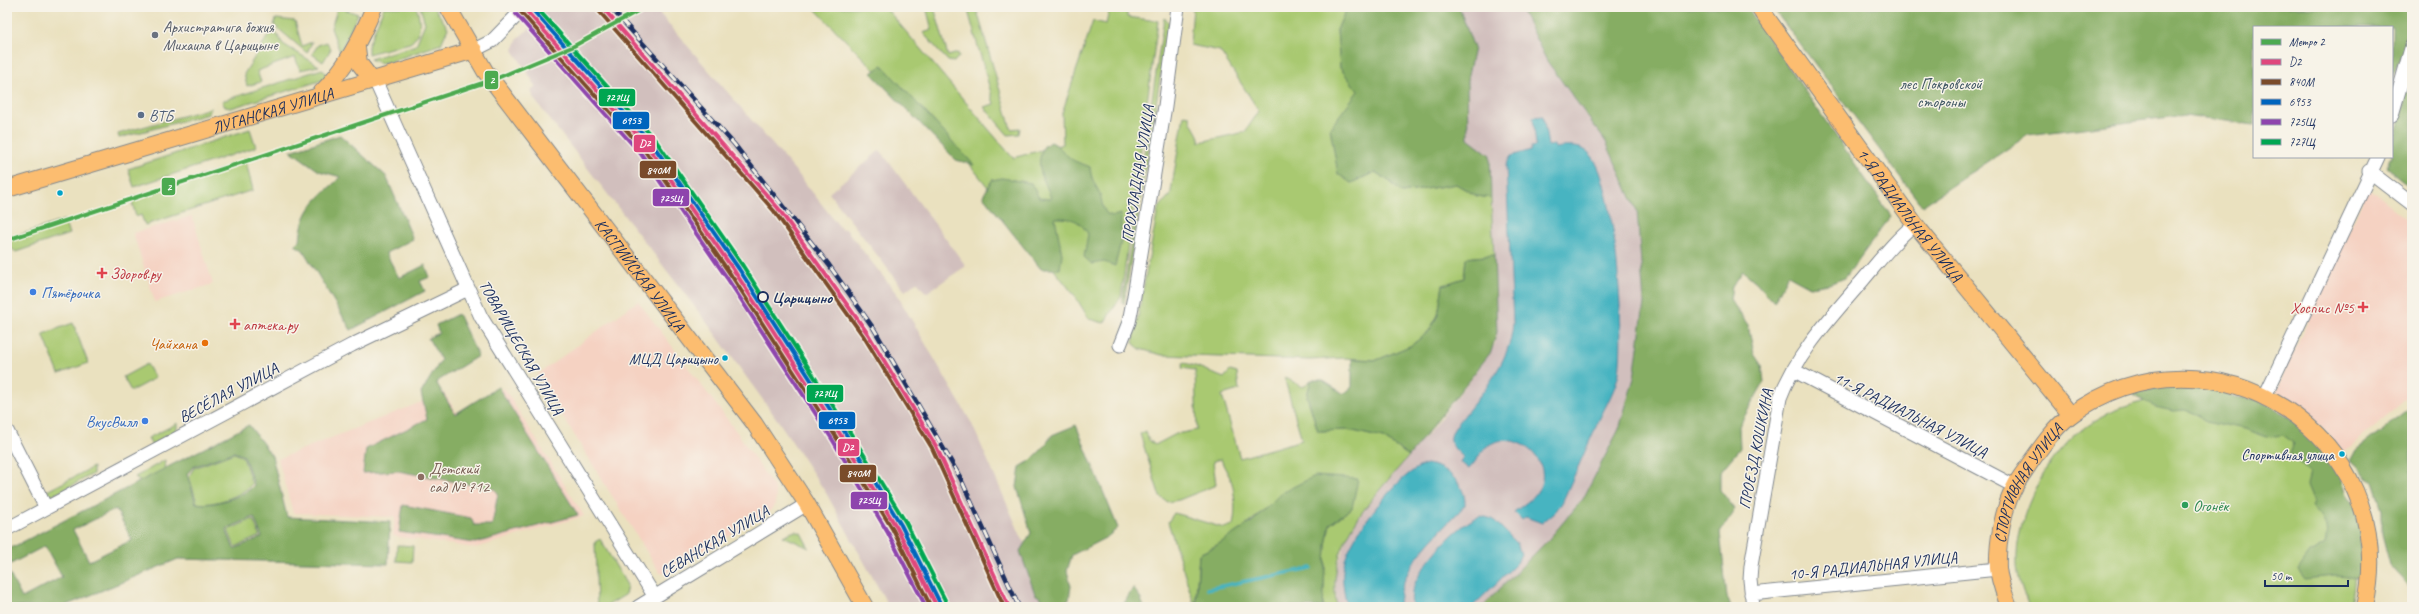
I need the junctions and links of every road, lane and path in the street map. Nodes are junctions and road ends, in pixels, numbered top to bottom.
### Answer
1 (374, 7) edge
2 (448, 7) edge
3 (525, 7) edge
4 (1178, 7) edge
5 (1759, 7) edge
6 (2412, 45) edge
7 (357, 48) junction
8 (474, 50) junction
9 (374, 80) junction
10 (318, 96) junction
11 (2393, 112) edge
12 (2377, 158) edge
13 (2369, 171) junction
14 (7, 189) edge
15 (2412, 204) edge
16 (1915, 224) junction
17 (468, 289) junction
18 (1120, 345) dead end
19 (1793, 370) junction
20 (2265, 396) junction
21 (2071, 415) junction
22 (7, 431) edge
23 (2014, 486) junction
24 (807, 504) junction
25 (46, 508) junction
26 (7, 529) edge
27 (1998, 569) junction
28 (655, 597) junction
29 (1752, 601) edge
30 (638, 607) edge
31 (865, 607) edge
32 (2009, 607) edge
33 (2365, 607) edge

1 - 7 main road
2 - 8 main road, КАСПИЙСКАЯ УЛИЦА
3 - 8 street, ЛУГАНСКАЯ УЛИЦА
4 - 18 street, ПРОХЛАДНАЯ УЛИЦА
5 - 16 main road, 1-Я РАДИАЛЬНАЯ УЛИЦА
6 - 11 street
7 - 9 main road
7 - 10 main road
8 - 9 main road, ЛУГАНСКАЯ УЛИЦА
8 - 24 main road, КАСПИЙСКАЯ УЛИЦА
9 - 10 main road, ЛУГАНСКАЯ УЛИЦА
9 - 17 street, ТОВАРИЩЕСКАЯ УЛИЦА
10 - 14 main road, ЛУГАНСКАЯ УЛИЦА
12 - 13 street
13 - 15 street
13 - 20 street
16 - 19 street, ПРОЕЗД КОШКИНА
16 - 21 main road, 1-Я РАДИАЛЬНАЯ УЛИЦА
17 - 25 street, ВЕСЁЛАЯ УЛИЦА
17 - 28 street, ТОВАРИЩЕСКАЯ УЛИЦА
19 - 23 street, 11-Я РАДИАЛЬНАЯ УЛИЦА
19 - 29 street, ПРОЕЗД КОШКИНА
20 - 21 main road, СПОРТИВНАЯ УЛИЦА
20 - 33 main road, СПОРТИВНАЯ УЛИЦА
21 - 23 main road, СПОРТИВНАЯ УЛИЦА
22 - 25 street
23 - 27 main road, СПОРТИВНАЯ УЛИЦА
24 - 28 street, СЕВАНСКАЯ УЛИЦА
24 - 31 main road, КАСПИЙСКАЯ УЛИЦА
25 - 26 street, ВЕСЁЛАЯ УЛИЦА
27 - 29 street, 10-Я РАДИАЛЬНАЯ УЛИЦА
27 - 32 main road, СПОРТИВНАЯ УЛИЦА
28 - 30 street, СЕВАНСКАЯ УЛИЦА

